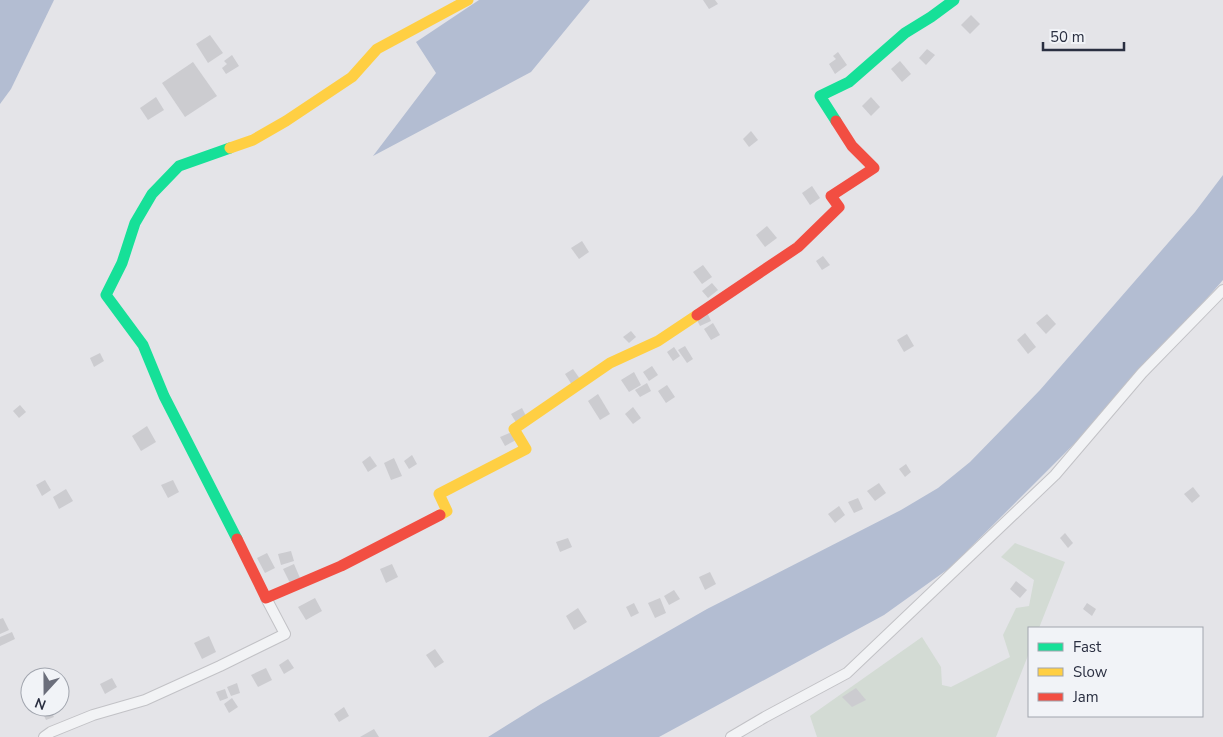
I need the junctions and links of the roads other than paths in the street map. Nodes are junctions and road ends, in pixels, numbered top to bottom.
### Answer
1 (468, 0) edge
2 (954, 0) edge
3 (1223, 290) edge
4 (266, 598) junction
5 (44, 737) edge
6 (731, 737) edge

1 - 4 street
2 - 4 street
3 - 6 street
4 - 5 street

